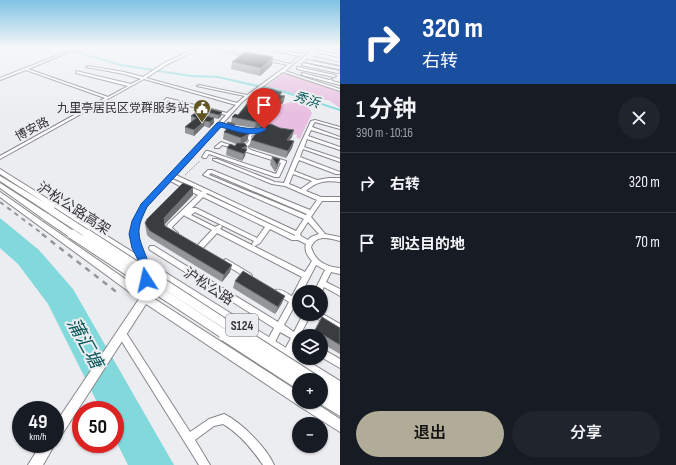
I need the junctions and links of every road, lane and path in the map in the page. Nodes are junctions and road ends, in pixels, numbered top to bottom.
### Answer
1 (22, 70) edge
2 (31, 70) edge
3 (102, 70) edge
4 (156, 70) edge
5 (309, 70) edge
6 (322, 70) edge
7 (328, 70) edge
8 (284, 71) joint
9 (77, 72) dead end
10 (296, 72) dead end
11 (337, 74) edge
12 (143, 78) junction
13 (0, 79) edge
14 (340, 79) edge
15 (340, 84) edge
16 (130, 85) junction
17 (199, 86) dead end
18 (340, 90) edge
19 (248, 96) junction
20 (108, 98) junction
21 (238, 104) junction
22 (189, 105) junction
23 (228, 113) junction
24 (219, 122) junction
25 (226, 127) edge
26 (268, 128) edge
27 (310, 128) junction
28 (340, 128) edge
29 (242, 131) edge
30 (251, 134) junction
31 (306, 137) junction
32 (340, 138) edge
33 (217, 146) dead end
34 (301, 147) junction
35 (245, 148) junction
36 (340, 149) edge
37 (204, 157) joint
38 (0, 158) edge
39 (297, 158) junction
40 (215, 160) dead end
41 (340, 161) edge
42 (339, 170) edge
43 (0, 171) edge
44 (291, 172) junction
45 (170, 177) junction
46 (0, 178) edge
47 (181, 179) junction
48 (338, 180) edge
49 (316, 181) junction
50 (0, 185) edge
51 (286, 185) junction
52 (302, 192) junction
53 (204, 193) junction
54 (0, 194) edge
55 (320, 199) junction
56 (340, 199) edge
57 (48, 214) junction
58 (310, 216) junction
59 (222, 223) junction
60 (269, 226) junction
61 (216, 230) junction
62 (179, 236) edge
63 (298, 236) junction
64 (324, 236) junction
65 (340, 240) edge
66 (258, 241) junction
67 (309, 243) junction
68 (193, 244) edge
69 (200, 247) junction
70 (152, 248) dead end
71 (252, 248) junction
72 (206, 251) edge
73 (220, 259) edge
74 (315, 261) junction
75 (144, 262) junction
76 (329, 269) junction
77 (340, 271) edge
78 (306, 276) junction
79 (253, 278) edge
80 (322, 283) joint
81 (303, 285) edge
82 (273, 289) edge
83 (340, 293) edge
84 (145, 298) junction
85 (292, 300) edge
86 (292, 308) edge
87 (328, 321) edge
88 (279, 326) junction
89 (340, 328) edge
90 (122, 334) junction
91 (292, 334) edge
92 (270, 343) junction
93 (292, 345) edge
94 (287, 353) junction
95 (328, 356) edge
96 (340, 364) edge
97 (302, 373) edge
98 (292, 378) edge
99 (340, 388) edge
100 (328, 390) edge
101 (292, 394) edge
102 (340, 398) edge
103 (328, 402) edge
104 (314, 409) edge
105 (340, 410) edge
106 (64, 422) edge
107 (340, 426) edge
108 (188, 439) junction
109 (43, 453) edge
110 (35, 465) edge
111 (205, 465) edge
112 (270, 465) edge

1 - 13 street
2 - 20 street
3 - 12 street
4 - 12 street, 博安路
5 - 11 street
6 - 11 street
7 - 11 street
8 - 18 street
8 - 19 street
9 - 16 street
10 - 11 street
11 - 14 street
11 - 15 street
12 - 16 street, 博安路
12 - 21 street
16 - 20 street, 博安路
17 - 19 street
19 - 21 street
20 - 38 street, 博安路
21 - 23 street
22 - 22 street
22 - 23 street
23 - 24 street
24 - 25 street
24 - 45 street
26 - 30 street
27 - 28 street
27 - 31 street
27 - 32 street
29 - 30 street
30 - 35 street
31 - 34 street
31 - 36 street
33 - 35 street
34 - 39 street
34 - 41 street
35 - 37 street
37 - 47 path
39 - 42 street
39 - 44 street
40 - 51 street
42 - 48 street
43 - 75 main road, 沪松公路 / S124
44 - 49 street
44 - 51 street
45 - 47 street
45 - 53 street
45 - 75 street
46 - 57 main road, 沪松公路高架
47 - 53 street
48 - 49 street
49 - 52 street
50 - 57 main road, 沪松公路高架
51 - 52 street
52 - 55 street
53 - 60 street
53 - 62 street
53 - 63 street
54 - 84 main road, S124
55 - 56 street
55 - 58 street
57 - 97 main road, 沪松公路高架, bridge
57 - 98 main road, 沪松公路高架, bridge
58 - 58 street
58 - 63 street
58 - 64 street
59 - 61 street
59 - 61 street
59 - 66 street
60 - 63 street
60 - 66 street
61 - 69 street
61 - 71 street
63 - 67 street
64 - 65 street
64 - 67 street
66 - 71 street
67 - 74 street
68 - 69 street
69 - 72 street
70 - 88 street
71 - 78 street
73 - 79 street
74 - 76 street
74 - 78 street
75 - 84 main road
75 - 92 main road, 沪松公路 / S124
76 - 77 street
76 - 80 street
78 - 81 street
80 - 83 street
82 - 85 street
84 - 90 main road
84 - 101 main road, S124
86 - 88 street
87 - 89 street
88 - 91 street
88 - 92 street
90 - 106 main road
90 - 108 street
92 - 94 main road, 沪松公路 / S124
93 - 94 street
94 - 99 main road, 沪松公路 / S124
95 - 96 street
100 - 102 main road
103 - 105 main road
104 - 107 main road
108 - 111 street
108 - 112 street
109 - 110 main road

